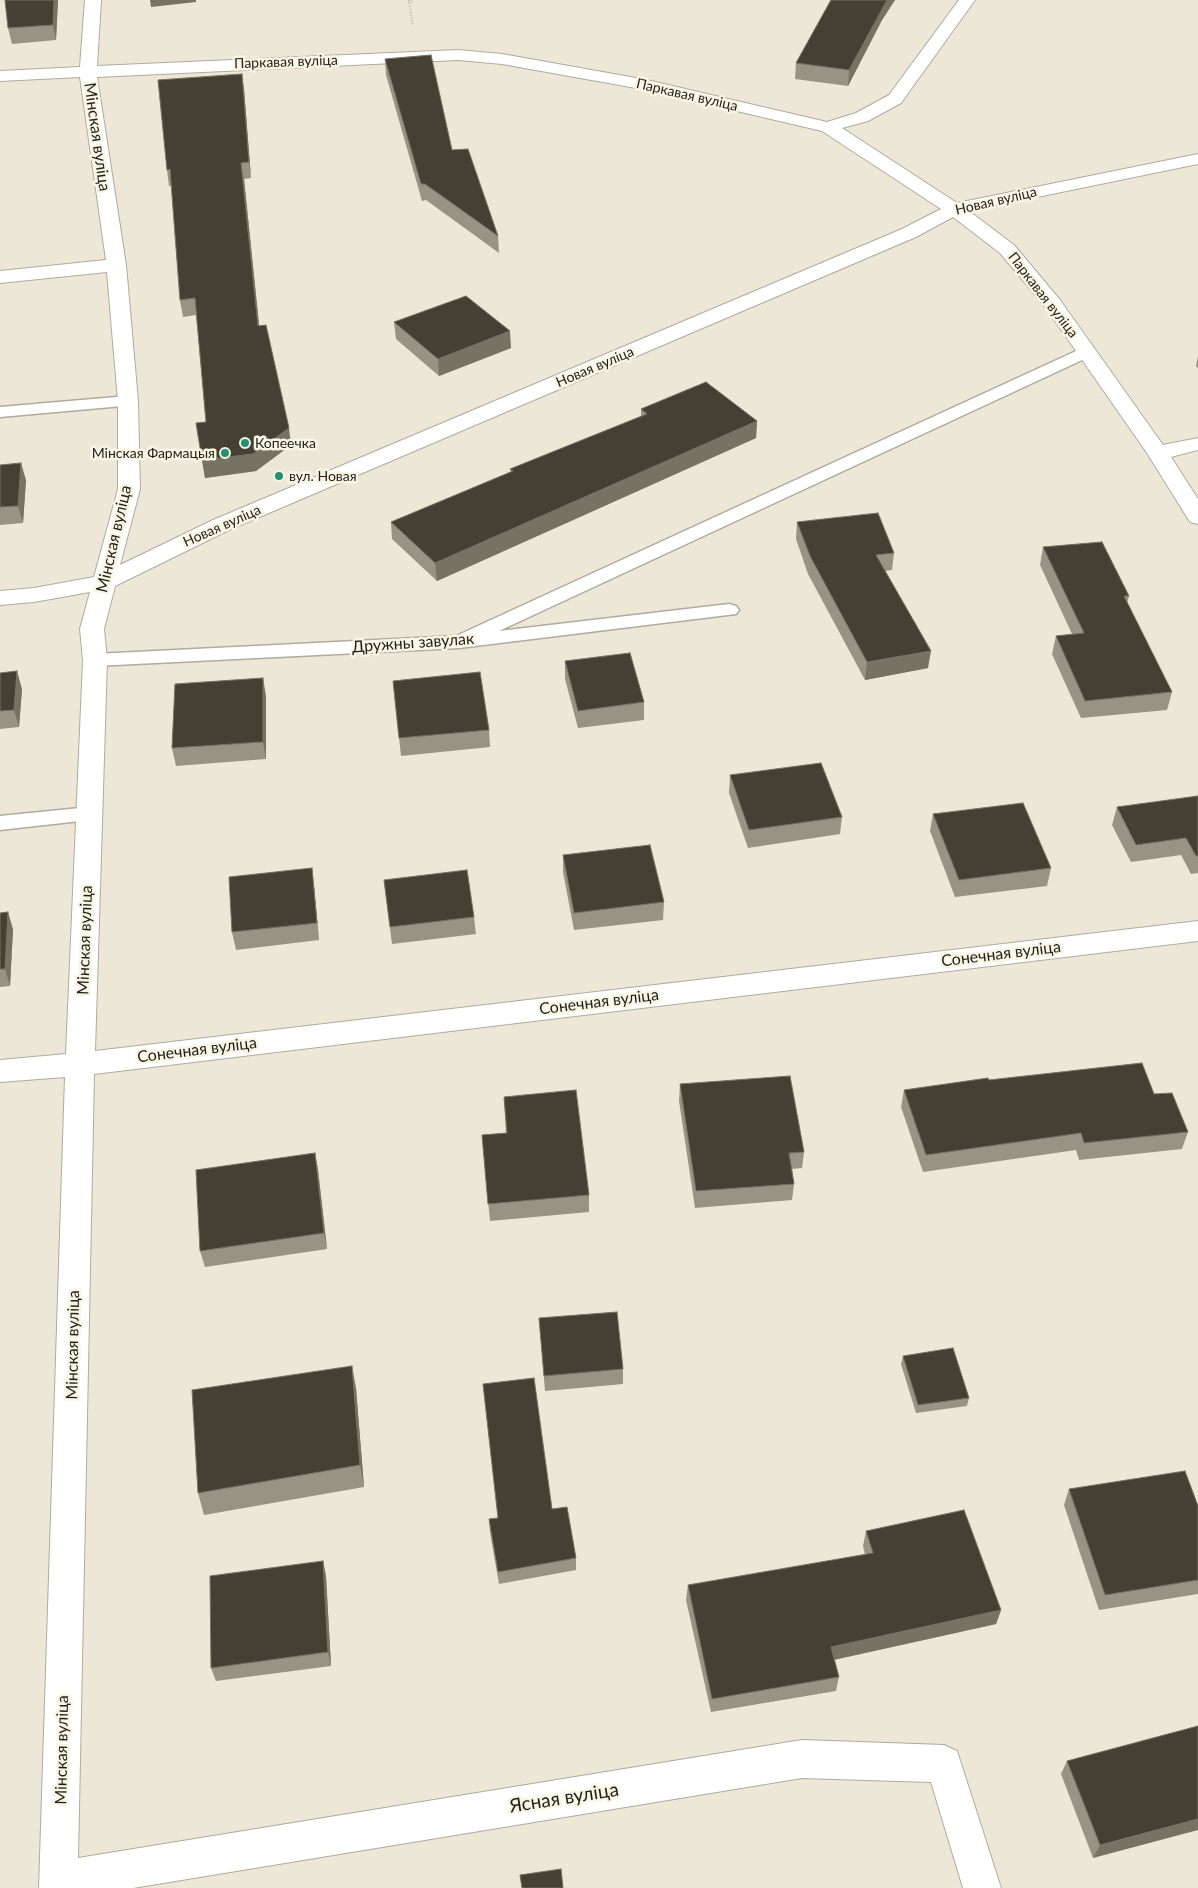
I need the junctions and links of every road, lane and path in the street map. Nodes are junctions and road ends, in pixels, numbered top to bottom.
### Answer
1 (92, 0) edge
2 (414, 0) edge
3 (968, 0) edge
4 (409, 3) dead end
5 (88, 71) junction
6 (0, 76) edge
7 (828, 127) junction
8 (1198, 159) edge
9 (954, 209) junction
10 (116, 265) junction
11 (0, 277) edge
12 (1087, 351) junction
13 (128, 401) junction
14 (0, 412) edge
15 (1198, 444) edge
16 (1158, 453) junction
17 (1198, 517) edge
18 (105, 582) junction
19 (0, 598) edge
20 (729, 610) dead end
21 (459, 642) junction
22 (95, 660) junction
23 (90, 814) junction
24 (0, 823) edge
25 (1198, 930) edge
26 (80, 1064) junction
27 (0, 1071) edge
28 (58, 1885) edge
29 (982, 1888) edge

1 - 5 street, Мінская вуліца
2 - 4 path
3 - 7 street
5 - 6 street, Паркавая вуліца
5 - 7 street, Паркавая вуліца
5 - 10 street, Мінская вуліца
7 - 9 street, Паркавая вуліца
8 - 9 street, Новая вуліца
9 - 12 street, Паркавая вуліца
9 - 18 street, Новая вуліца
10 - 11 street
10 - 13 street, Мінская вуліца
12 - 16 street, Паркавая вуліца
12 - 21 lane
13 - 14 lane
13 - 18 street, Мінская вуліца
15 - 16 street
16 - 17 street, Паркавая вуліца
18 - 19 street, Новая вуліца
18 - 22 street, Мінская вуліца
20 - 21 lane, Дружны завулак
21 - 22 lane, Дружны завулак
22 - 23 street, Мінская вуліца
23 - 24 lane
23 - 26 street, Мінская вуліца
25 - 26 street, Сонечная вуліца
26 - 27 street, Сонечная вуліца
26 - 28 street, Мінская вуліца
28 - 29 street, Ясная вуліца

